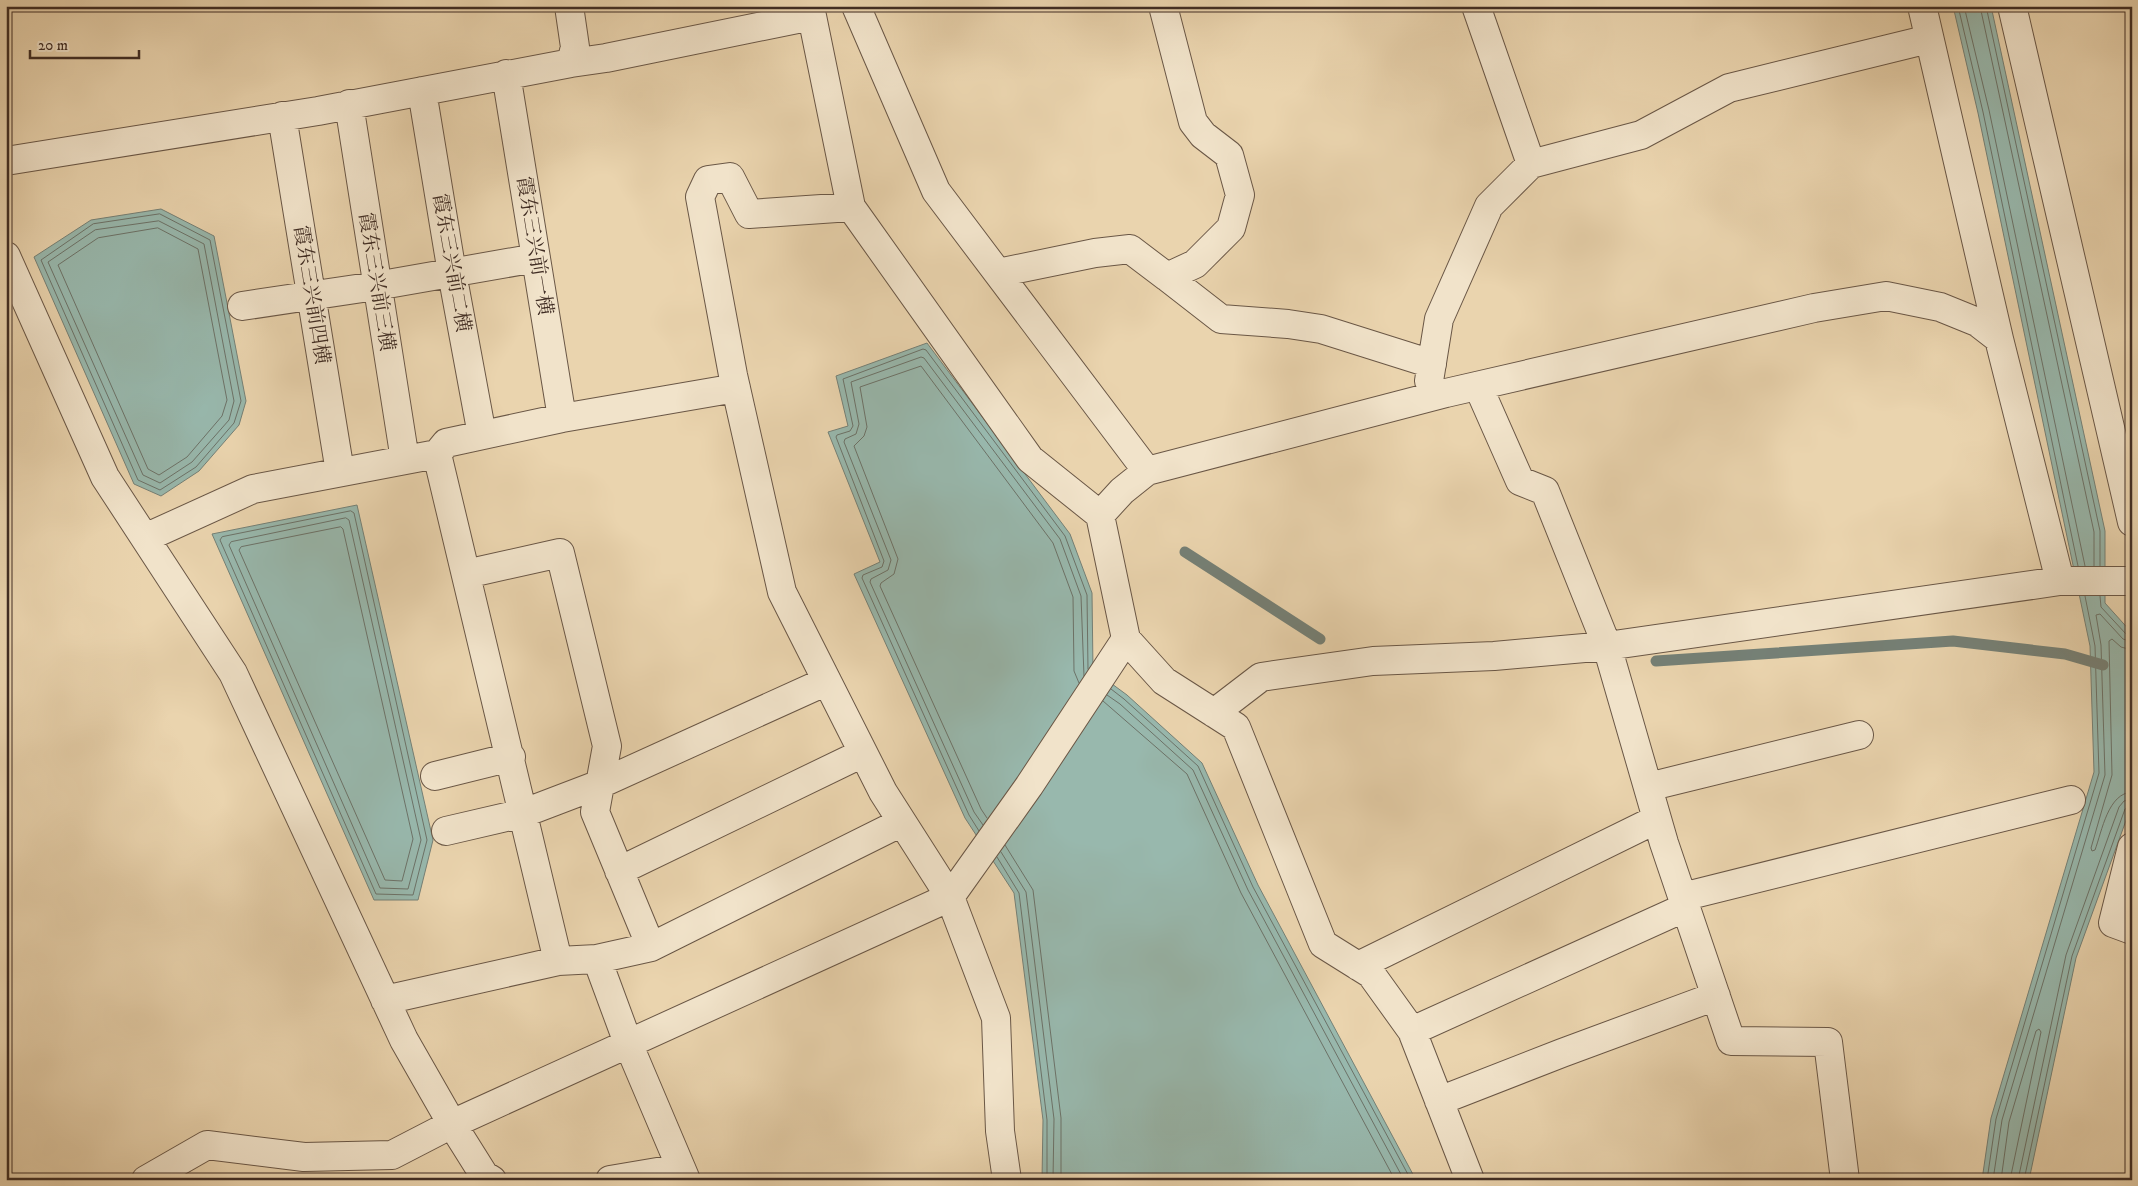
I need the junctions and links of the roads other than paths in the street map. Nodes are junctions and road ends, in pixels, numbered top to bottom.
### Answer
1 (569, 6) edge
2 (856, 6) edge
3 (1163, 6) edge
4 (1476, 6) edge
5 (1922, 6) edge
6 (2012, 6) edge
7 (1930, 39) junction
8 (571, 63) junction
9 (506, 74) junction
10 (422, 91) junction
11 (349, 104) junction
12 (282, 116) junction
13 (6, 161) edge
14 (1531, 164) junction
15 (852, 207) junction
16 (6, 256) edge
17 (536, 258) junction
18 (452, 273) junction
19 (998, 273) junction
20 (1167, 277) junction
21 (376, 286) junction
22 (311, 296) junction
23 (242, 306) dead end
24 (1999, 339) junction
25 (1432, 364) junction
26 (1478, 386) junction
27 (736, 388) junction
28 (1426, 400) junction
29 (562, 418) junction
30 (482, 435) junction
31 (2124, 447) edge
32 (437, 454) junction
33 (405, 460) junction
34 (1147, 471) junction
35 (340, 472) junction
36 (1100, 515) junction
37 (2132, 522) edge
38 (145, 538) junction
39 (466, 574) junction
40 (2060, 581) junction
41 (2132, 581) edge
42 (1126, 639) junction
43 (1607, 646) junction
44 (827, 681) junction
45 (1214, 713) junction
46 (1859, 735) dead end
47 (863, 753) junction
48 (511, 757) junction
49 (435, 776) dead end
50 (600, 784) junction
51 (1648, 787) junction
52 (2071, 800) dead end
53 (524, 813) junction
54 (1657, 819) junction
55 (902, 822) junction
56 (446, 831) dead end
57 (2132, 847) edge
58 (619, 871) junction
59 (950, 897) junction
60 (1684, 902) junction
61 (2122, 927) edge
62 (651, 947) junction
63 (597, 959) junction
64 (558, 961) junction
65 (1358, 966) junction
66 (1716, 996) junction
67 (385, 1000) junction
68 (1412, 1031) junction
69 (628, 1043) junction
70 (1439, 1101) junction
71 (452, 1124) junction
72 (684, 1174) edge
73 (146, 1180) edge
74 (492, 1180) edge
75 (610, 1180) edge
76 (1007, 1180) edge
77 (1470, 1180) edge
78 (1845, 1180) edge

1 - 8 street
2 - 19 street
3 - 20 street
4 - 14 street
5 - 7 street
6 - 31 street
7 - 14 street
7 - 24 street
8 - 9 street
8 - 15 street
9 - 10 street
9 - 17 street, 霞东三兴前一横
10 - 11 street
10 - 18 street, 霞东三兴前二横
11 - 12 street
11 - 21 street, 霞东三兴前三横
12 - 13 street
12 - 22 street, 霞东三兴前四横
14 - 25 street
15 - 27 street
15 - 36 street
16 - 38 street
17 - 18 street
17 - 29 street, 霞东三兴前一横
18 - 21 street
18 - 30 street, 霞东三兴前二横
19 - 20 street
19 - 34 street
20 - 25 street
21 - 22 street
21 - 33 street, 霞东三兴前三横
22 - 23 street
22 - 35 street, 霞东三兴前四横
24 - 26 street
24 - 40 street
25 - 28 street
26 - 28 street
26 - 43 street
27 - 29 street
27 - 44 street
28 - 34 street
29 - 30 street
30 - 32 street
31 - 37 street
32 - 33 street
32 - 39 street
33 - 35 street
34 - 36 street
35 - 38 street
36 - 42 street
38 - 67 street
39 - 48 street
39 - 50 street
40 - 41 street
40 - 43 street
42 - 45 street
42 - 59 street
43 - 45 street
43 - 51 street
44 - 47 street
44 - 50 street
45 - 65 street
46 - 51 street
47 - 55 street
47 - 58 street
48 - 49 street
48 - 53 street
50 - 53 street
50 - 58 street
51 - 54 street
52 - 60 street
53 - 56 street
53 - 64 street
54 - 60 street
54 - 65 street
55 - 59 street
55 - 62 street
57 - 61 street
58 - 62 street
59 - 69 street
59 - 76 street
60 - 66 street
60 - 68 street
62 - 63 street
63 - 64 street
63 - 69 street
64 - 67 street
65 - 68 street
66 - 70 street
66 - 78 street
67 - 71 street
68 - 70 street
69 - 71 street
69 - 72 street
70 - 77 street
71 - 73 street
71 - 74 street
72 - 75 street

